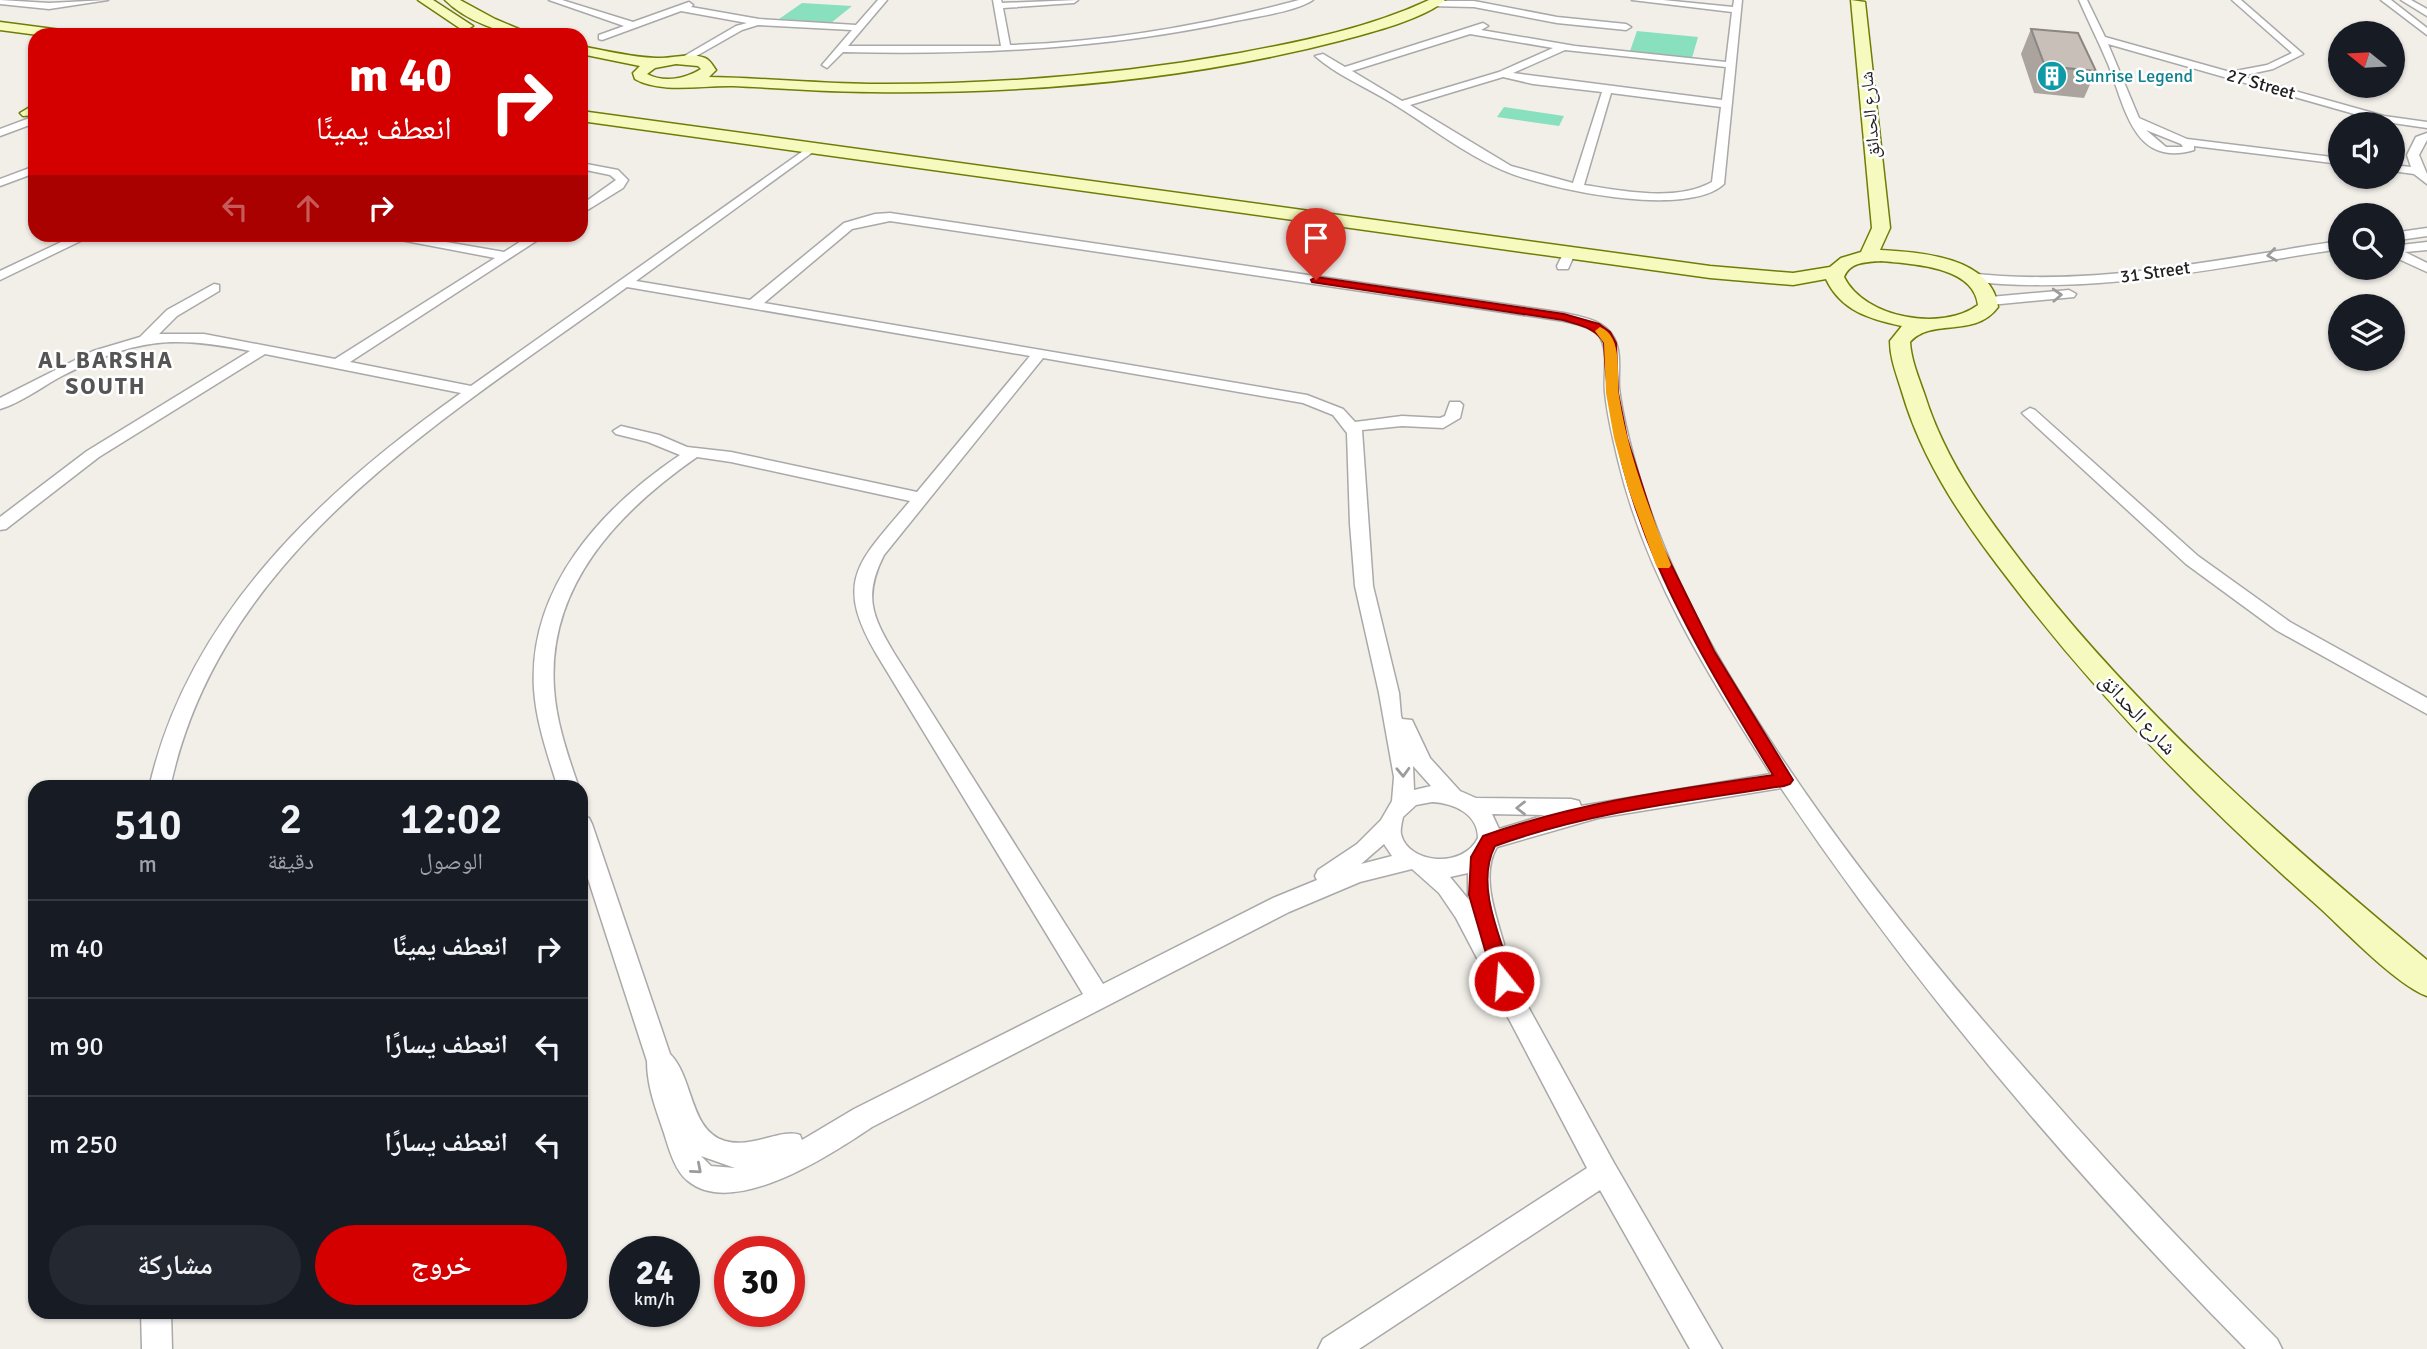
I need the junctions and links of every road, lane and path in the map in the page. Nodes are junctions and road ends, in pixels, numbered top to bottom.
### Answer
1 (104, 0) edge
2 (424, 0) edge
3 (452, 0) edge
4 (553, 0) edge
5 (702, 0) edge
6 (883, 0) edge
7 (1074, 0) edge
8 (1309, 0) edge
9 (1410, 0) edge
10 (1491, 0) edge
11 (2083, 0) edge
12 (2236, 0) edge
13 (2385, 0) edge
14 (2405, 0) edge
15 (0, 1) edge
16 (1859, 1) edge
17 (1435, 2) edge
18 (998, 3) edge
19 (1737, 5) edge
20 (680, 8) junction
21 (2427, 13) edge
22 (736, 18) junction
23 (1571, 19) junction
24 (1497, 20) dead end
25 (761, 22) junction
26 (1592, 22) junction
27 (1628, 23) edge
28 (791, 24) junction
29 (632, 25) junction
30 (0, 26) edge
31 (473, 28) edge
32 (507, 28) edge
33 (857, 28) junction
34 (28, 30) edge
35 (1471, 31) junction
36 (2427, 32) edge
37 (751, 33) junction
38 (0, 36) edge
39 (735, 36) junction
40 (602, 37) dead end
41 (28, 39) edge
42 (2103, 44) junction
43 (1564, 47) junction
44 (1006, 48) junction
45 (839, 49) junction
46 (588, 51) edge
47 (1320, 56) dead end
48 (684, 60) junction
49 (588, 62) edge
50 (659, 63) junction
51 (705, 64) junction
52 (827, 65) dead end
53 (1731, 65) junction
54 (2270, 67) junction
55 (1344, 70) junction
56 (640, 72) junction
57 (1503, 74) junction
58 (2226, 74) junction
59 (686, 81) junction
60 (2267, 86) junction
61 (1607, 91) junction
62 (1402, 104) junction
63 (1727, 104) junction
64 (2358, 112) edge
65 (28, 115) edge
66 (28, 116) edge
67 (588, 117) edge
68 (2405, 122) edge
69 (0, 124) edge
70 (2427, 125) edge
71 (2405, 129) edge
72 (0, 133) edge
73 (2424, 137) edge
74 (813, 147) junction
75 (1475, 149) junction
76 (2328, 160) edge
77 (588, 167) edge
78 (2405, 170) edge
79 (2418, 171) junction
80 (28, 172) edge
81 (21, 175) junction
82 (28, 176) edge
83 (2427, 181) edge
84 (1552, 182) junction
85 (0, 183) edge
86 (1578, 186) junction
87 (588, 206) edge
88 (1881, 228) junction
89 (2427, 232) edge
90 (2405, 235) edge
91 (72, 242) edge
92 (422, 242) edge
93 (528, 242) edge
94 (2427, 246) edge
95 (2328, 247) edge
96 (2405, 249) edge
97 (505, 256) junction
98 (1868, 256) junction
99 (2405, 257) edge
100 (1922, 260) junction
101 (2328, 260) edge
102 (2427, 268) edge
103 (1710, 272) junction
104 (1835, 272) junction
105 (0, 276) edge
106 (1969, 277) junction
107 (625, 283) junction
108 (214, 289) dead end
109 (1850, 300) junction
110 (1990, 301) junction
111 (754, 304) junction
112 (1869, 310) junction
113 (1925, 323) junction
114 (146, 339) junction
115 (262, 350) junction
116 (1040, 353) junction
117 (338, 364) junction
118 (474, 391) junction
119 (1912, 396) junction
120 (0, 404) edge
121 (1455, 405) dead end
122 (2030, 413) dead end
123 (1352, 427) junction
124 (621, 431) dead end
125 (694, 453) junction
126 (920, 499) junction
127 (0, 525) edge
128 (1389, 693) junction
129 (2427, 708) edge
130 (162, 780) edge
131 (567, 780) edge
132 (1784, 780) junction
133 (1463, 801) junction
134 (1402, 804) junction
135 (1614, 805) junction
136 (1390, 824) junction
137 (588, 845) edge
138 (1484, 849) junction
139 (1419, 863) junction
140 (1281, 905) junction
141 (1504, 981) junction
142 (2427, 981) edge
143 (1098, 998) junction
144 (1604, 1172) junction
145 (156, 1319) edge
146 (157, 1349) edge
147 (1333, 1349) edge
148 (1707, 1349) edge
149 (2267, 1349) edge

1 - 15 street
2 - 31 street
3 - 32 street
4 - 29 street
5 - 20 street
6 - 33 street
7 - 18 street
8 - 44 street
9 - 51 street
10 - 23 street
11 - 42 street
12 - 54 street
13 - 36 street
14 - 21 street
16 - 88 street, شارع الحدائق
17 - 23 street
17 - 59 street
18 - 44 street
19 - 27 street
19 - 53 street
20 - 22 street
20 - 29 street
22 - 25 street
22 - 39 street
23 - 26 street
24 - 35 street
25 - 28 street
25 - 37 street
25 - 39 street
26 - 27 street
26 - 27 street
27 - 43 street
27 - 53 street
28 - 33 street
28 - 37 street
29 - 40 street
30 - 34 street
33 - 45 street
35 - 43 street
35 - 55 street
37 - 39 street
38 - 41 street
39 - 48 street
39 - 51 street
42 - 58 street, 27 Street
42 - 76 street
43 - 57 street
44 - 45 street
45 - 52 street
46 - 50 street
47 - 55 street
48 - 50 street
48 - 51 street
49 - 56 street
50 - 56 street
51 - 59 street
53 - 63 street
54 - 58 street
54 - 60 street
55 - 62 street
56 - 59 street
57 - 61 street
57 - 62 street
58 - 60 street, 27 Street
60 - 64 street, 27 Street
61 - 63 street
61 - 86 street
62 - 75 street
63 - 86 street
65 - 69 street
66 - 72 street
67 - 74 street
68 - 70 street, 27 Street
71 - 73 street, 27 Street
73 - 79 street
74 - 103 street
74 - 107 street
75 - 84 street
75 - 84 street
77 - 87 street
78 - 79 street
79 - 83 street
80 - 81 street
81 - 82 street
81 - 85 street
84 - 86 street
88 - 98 street
88 - 100 street
89 - 90 street
91 - 105 street
92 - 97 street
93 - 97 street
94 - 96 street
95 -> 106 street, 31 Street
97 - 117 street
98 - 100 street
98 - 104 street
99 - 102 street
100 - 106 street
110 -> 101 street, 31 Street
103 - 104 street
103 - 109 street
104 - 109 street
106 - 110 street
107 - 111 street
107 - 118 street
108 - 114 street
109 - 112 street
110 - 113 street
111 - 116 street
111 - 132 street
112 - 113 street
112 - 119 street
113 - 119 street
114 - 115 street
114 - 120 street
115 - 117 street
115 - 127 street
116 - 123 street
116 - 126 street
117 - 118 street
118 - 130 street
119 - 142 street, شارع الحدائق
121 - 123 street
122 - 129 street
123 - 128 street
124 - 125 street
125 - 126 street
125 - 131 street
126 - 143 street
128 - 133 street
128 -> 134 street
132 - 135 street
132 - 149 street
133 - 134 street
135 -> 133 street
133 - 138 street
134 - 136 street
135 - 138 street
136 - 139 street
136 - 140 street
137 - 143 street
138 - 139 street
138 - 141 street
139 - 140 street
139 - 141 street
140 - 143 street
141 - 144 street
144 - 147 street
144 - 148 street
145 - 146 street

